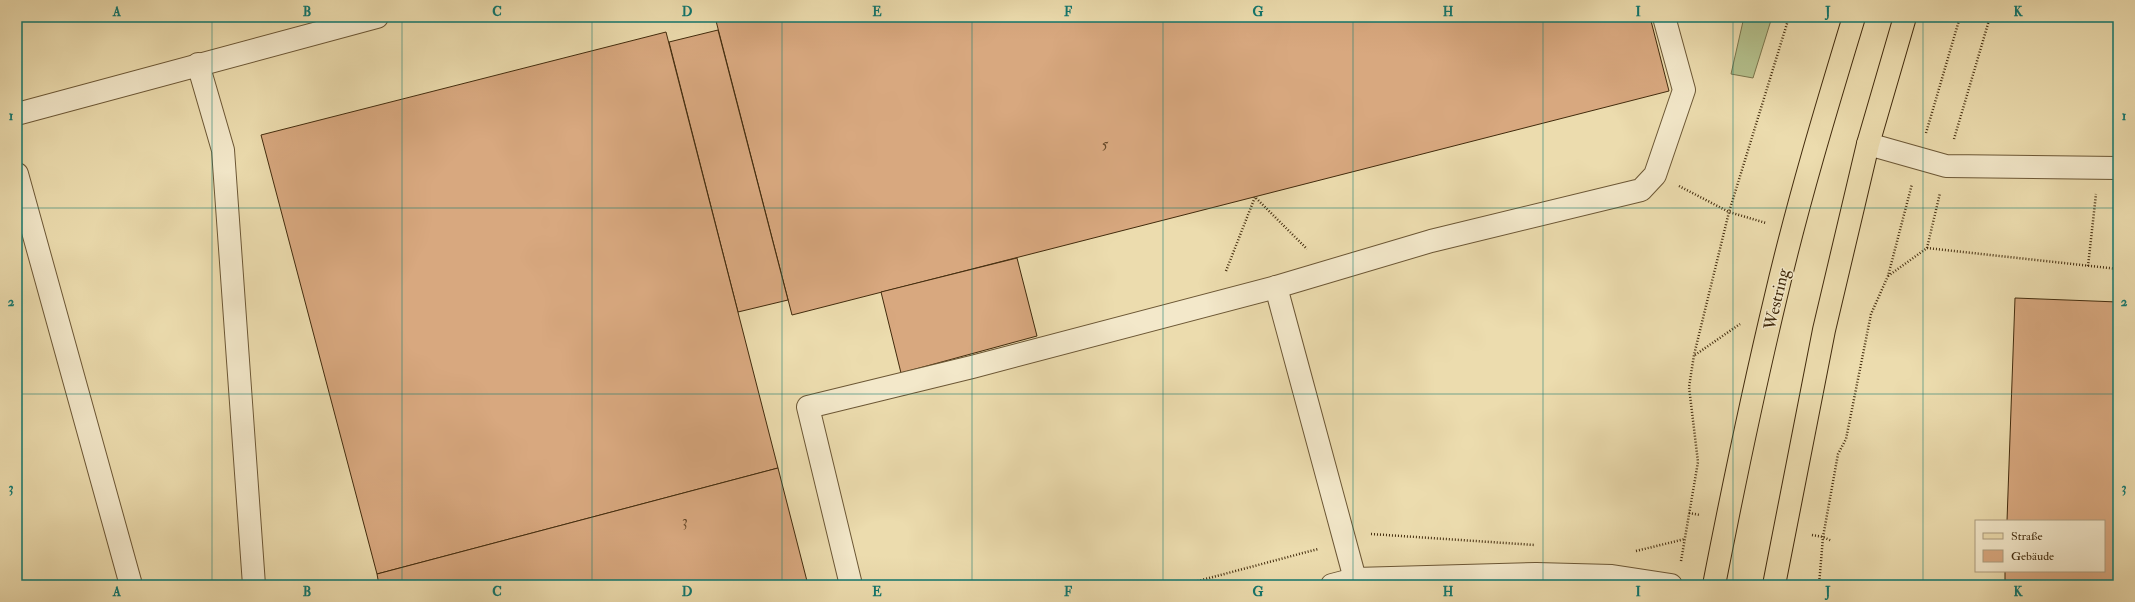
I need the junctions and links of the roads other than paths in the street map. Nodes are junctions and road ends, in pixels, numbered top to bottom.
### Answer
1 (377, 17) edge
2 (1664, 17) edge
3 (1854, 17) edge
4 (1905, 17) edge
5 (198, 64) junction
6 (17, 114) edge
7 (1868, 144) junction
8 (2108, 168) edge
9 (17, 174) edge
10 (1276, 286) junction
11 (1355, 579) junction
12 (131, 585) edge
13 (254, 585) edge
14 (851, 585) edge
15 (1332, 585) edge
16 (1671, 585) edge
17 (1714, 585) edge
18 (1774, 585) edge

1 - 5 lane
2 - 10 lane
3 - 17 main road, Westring
4 - 7 main road
5 - 6 lane
5 - 13 lane
7 - 8 lane
7 - 18 main road
9 - 12 lane
10 - 11 lane
10 - 14 lane
11 - 15 lane
11 - 16 lane

